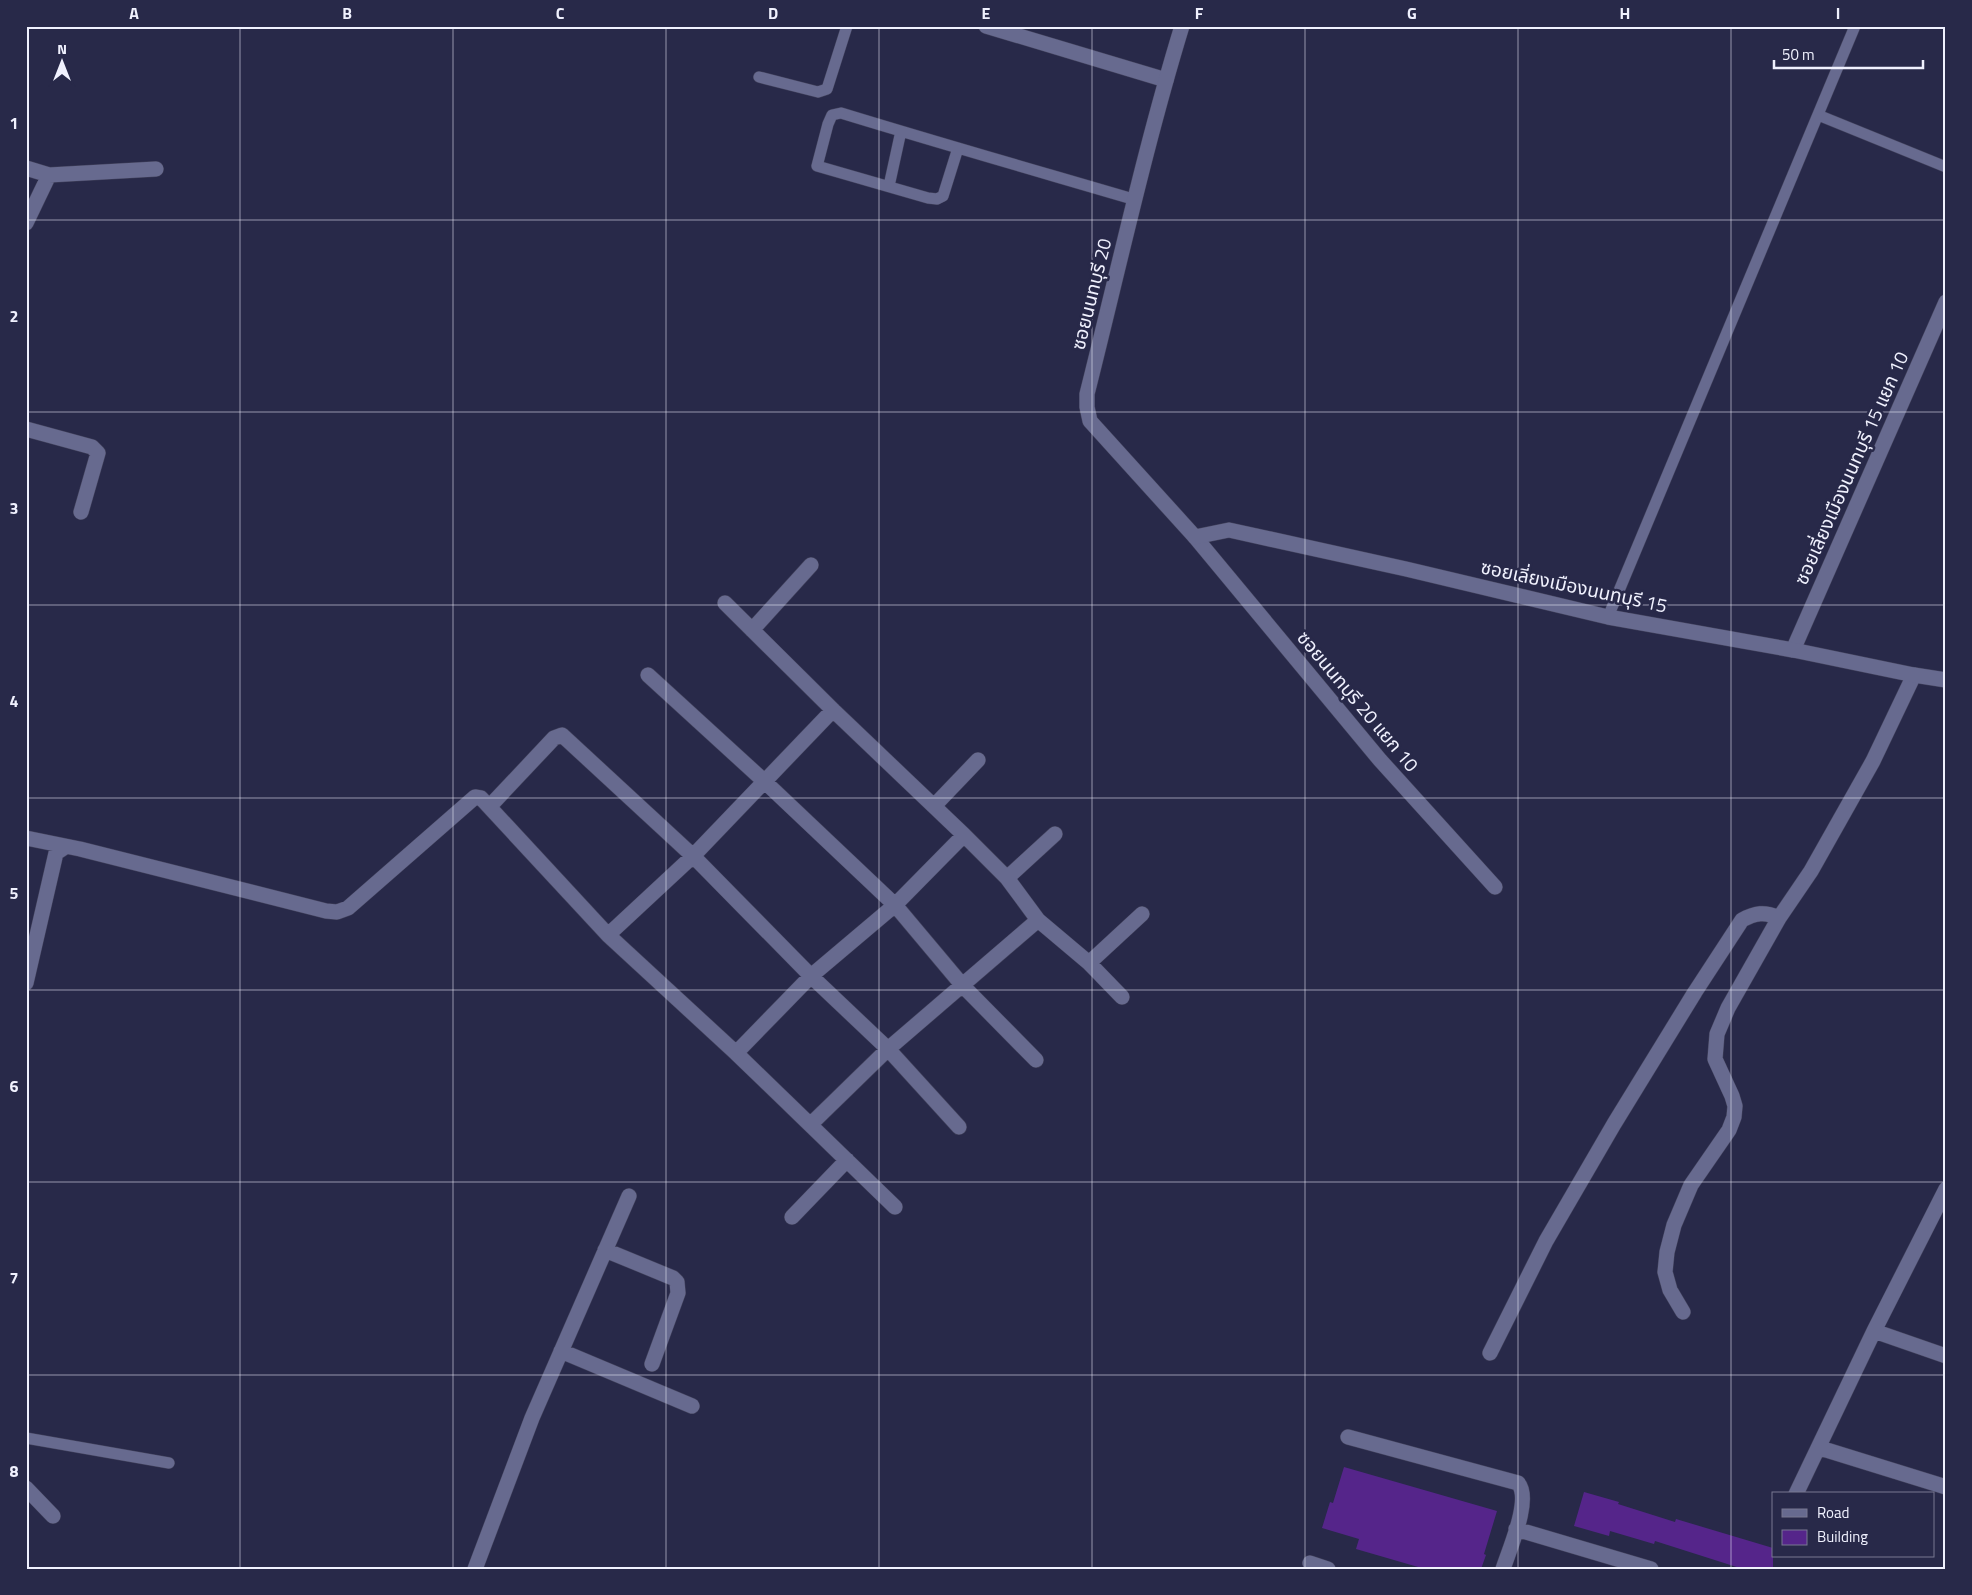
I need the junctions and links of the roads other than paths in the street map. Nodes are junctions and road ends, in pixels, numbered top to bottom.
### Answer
1 (847, 26) edge
2 (986, 26) edge
3 (1182, 26) edge
4 (1855, 26) edge
5 (759, 77) dead end
6 (1166, 80) junction
7 (1818, 115) junction
8 (901, 131) junction
9 (958, 148) junction
10 (1946, 167) edge
11 (26, 168) edge
12 (156, 170) dead end
13 (49, 175) junction
14 (889, 186) junction
15 (1136, 200) junction
16 (26, 223) edge
17 (1946, 302) edge
18 (26, 429) edge
19 (81, 512) dead end
20 (1195, 537) junction
21 (811, 565) dead end
22 (725, 604) dead end
23 (1608, 617) junction
24 (752, 630) junction
25 (1793, 650) junction
26 (648, 675) dead end
27 (1914, 675) junction
28 (1946, 680) edge
29 (833, 710) junction
30 (978, 760) dead end
31 (764, 781) junction
32 (490, 806) junction
33 (934, 806) junction
34 (1056, 834) dead end
35 (964, 835) junction
36 (26, 838) edge
37 (65, 847) junction
38 (692, 856) junction
39 (1007, 878) junction
40 (1494, 887) dead end
41 (895, 905) junction
42 (1142, 914) dead end
43 (1779, 918) junction
44 (1038, 920) junction
45 (608, 935) junction
46 (1089, 963) junction
47 (810, 976) junction
48 (26, 983) edge
49 (963, 986) junction
50 (1122, 997) dead end
51 (888, 1049) junction
52 (736, 1053) junction
53 (1036, 1060) dead end
54 (811, 1124) junction
55 (959, 1127) dead end
56 (846, 1160) junction
57 (1946, 1189) edge
58 (629, 1196) dead end
59 (895, 1206) dead end
60 (1942, 1207) edge
61 (792, 1217) dead end
62 (605, 1250) junction
63 (1683, 1312) dead end
64 (1874, 1331) junction
65 (561, 1351) junction
66 (1490, 1353) dead end
67 (1946, 1356) edge
68 (652, 1364) dead end
69 (692, 1406) dead end
70 (1348, 1437) dead end
71 (26, 1438) edge
72 (1820, 1448) junction
73 (169, 1463) dead end
74 (26, 1488) edge
75 (1946, 1488) edge
76 (1797, 1492) edge
77 (53, 1516) dead end
78 (1516, 1529) junction
79 (1310, 1564) dead end
80 (475, 1569) edge
81 (1328, 1569) edge
82 (1503, 1569) edge
83 (1651, 1569) edge

1 - 5 lane
2 - 6 street
3 - 6 street, ซอยนนทบุรี 20
4 - 7 lane
6 - 15 street, ซอยนนทบุรี 20
7 - 10 lane
7 - 23 lane
8 - 9 lane
8 - 14 lane
8 - 14 lane
9 - 14 lane
9 - 15 lane
11 - 13 street
12 - 13 street
13 - 16 street
15 - 20 street, ซอยนนทบุรี 20
17 - 25 street, ซอยเลี่ยงเมืองนนทบุรี 15 แยก 10
18 - 19 street
20 - 23 street, ซอยเลี่ยงเมืองนนทบุรี 15
20 - 40 street, ซอยนนทบุรี 20 แยก 10
21 - 24 street
22 - 24 street
23 - 25 street, ซอยเลี่ยงเมืองนนทบุรี 15
24 - 29 street
25 - 27 street, ซอยเลี่ยงเมืองนนทบุรี 15
26 - 31 street
27 - 28 street, ซอยเลี่ยงเมืองนนทบุรี 15
27 - 43 street
29 - 31 street
29 - 33 street
30 - 33 street
31 - 38 street
31 - 41 street
32 - 37 street
32 - 38 street
32 - 45 street
33 - 35 street
34 - 39 street
35 - 39 street
35 - 41 street
36 - 37 street
37 - 48 street
38 - 45 street
38 - 47 street
39 - 44 street
41 - 47 street
41 - 49 street
42 - 46 street
43 - 63 street
43 - 66 street
44 - 46 street
44 - 49 street
45 - 52 street
46 - 50 street
47 - 51 street
47 - 52 street
49 - 51 street
49 - 53 street
51 - 54 street
51 - 55 street
52 - 54 street
54 - 56 street
56 - 59 street
56 - 61 street
57 - 60 street
58 - 62 street
60 - 64 street
62 - 65 street
62 - 68 street
64 - 67 street
64 - 72 street
65 - 69 street
65 - 80 street
70 - 78 street
71 - 73 lane
72 - 75 street
72 - 76 street
74 - 77 street
78 - 82 street
78 - 83 street
79 - 81 street

